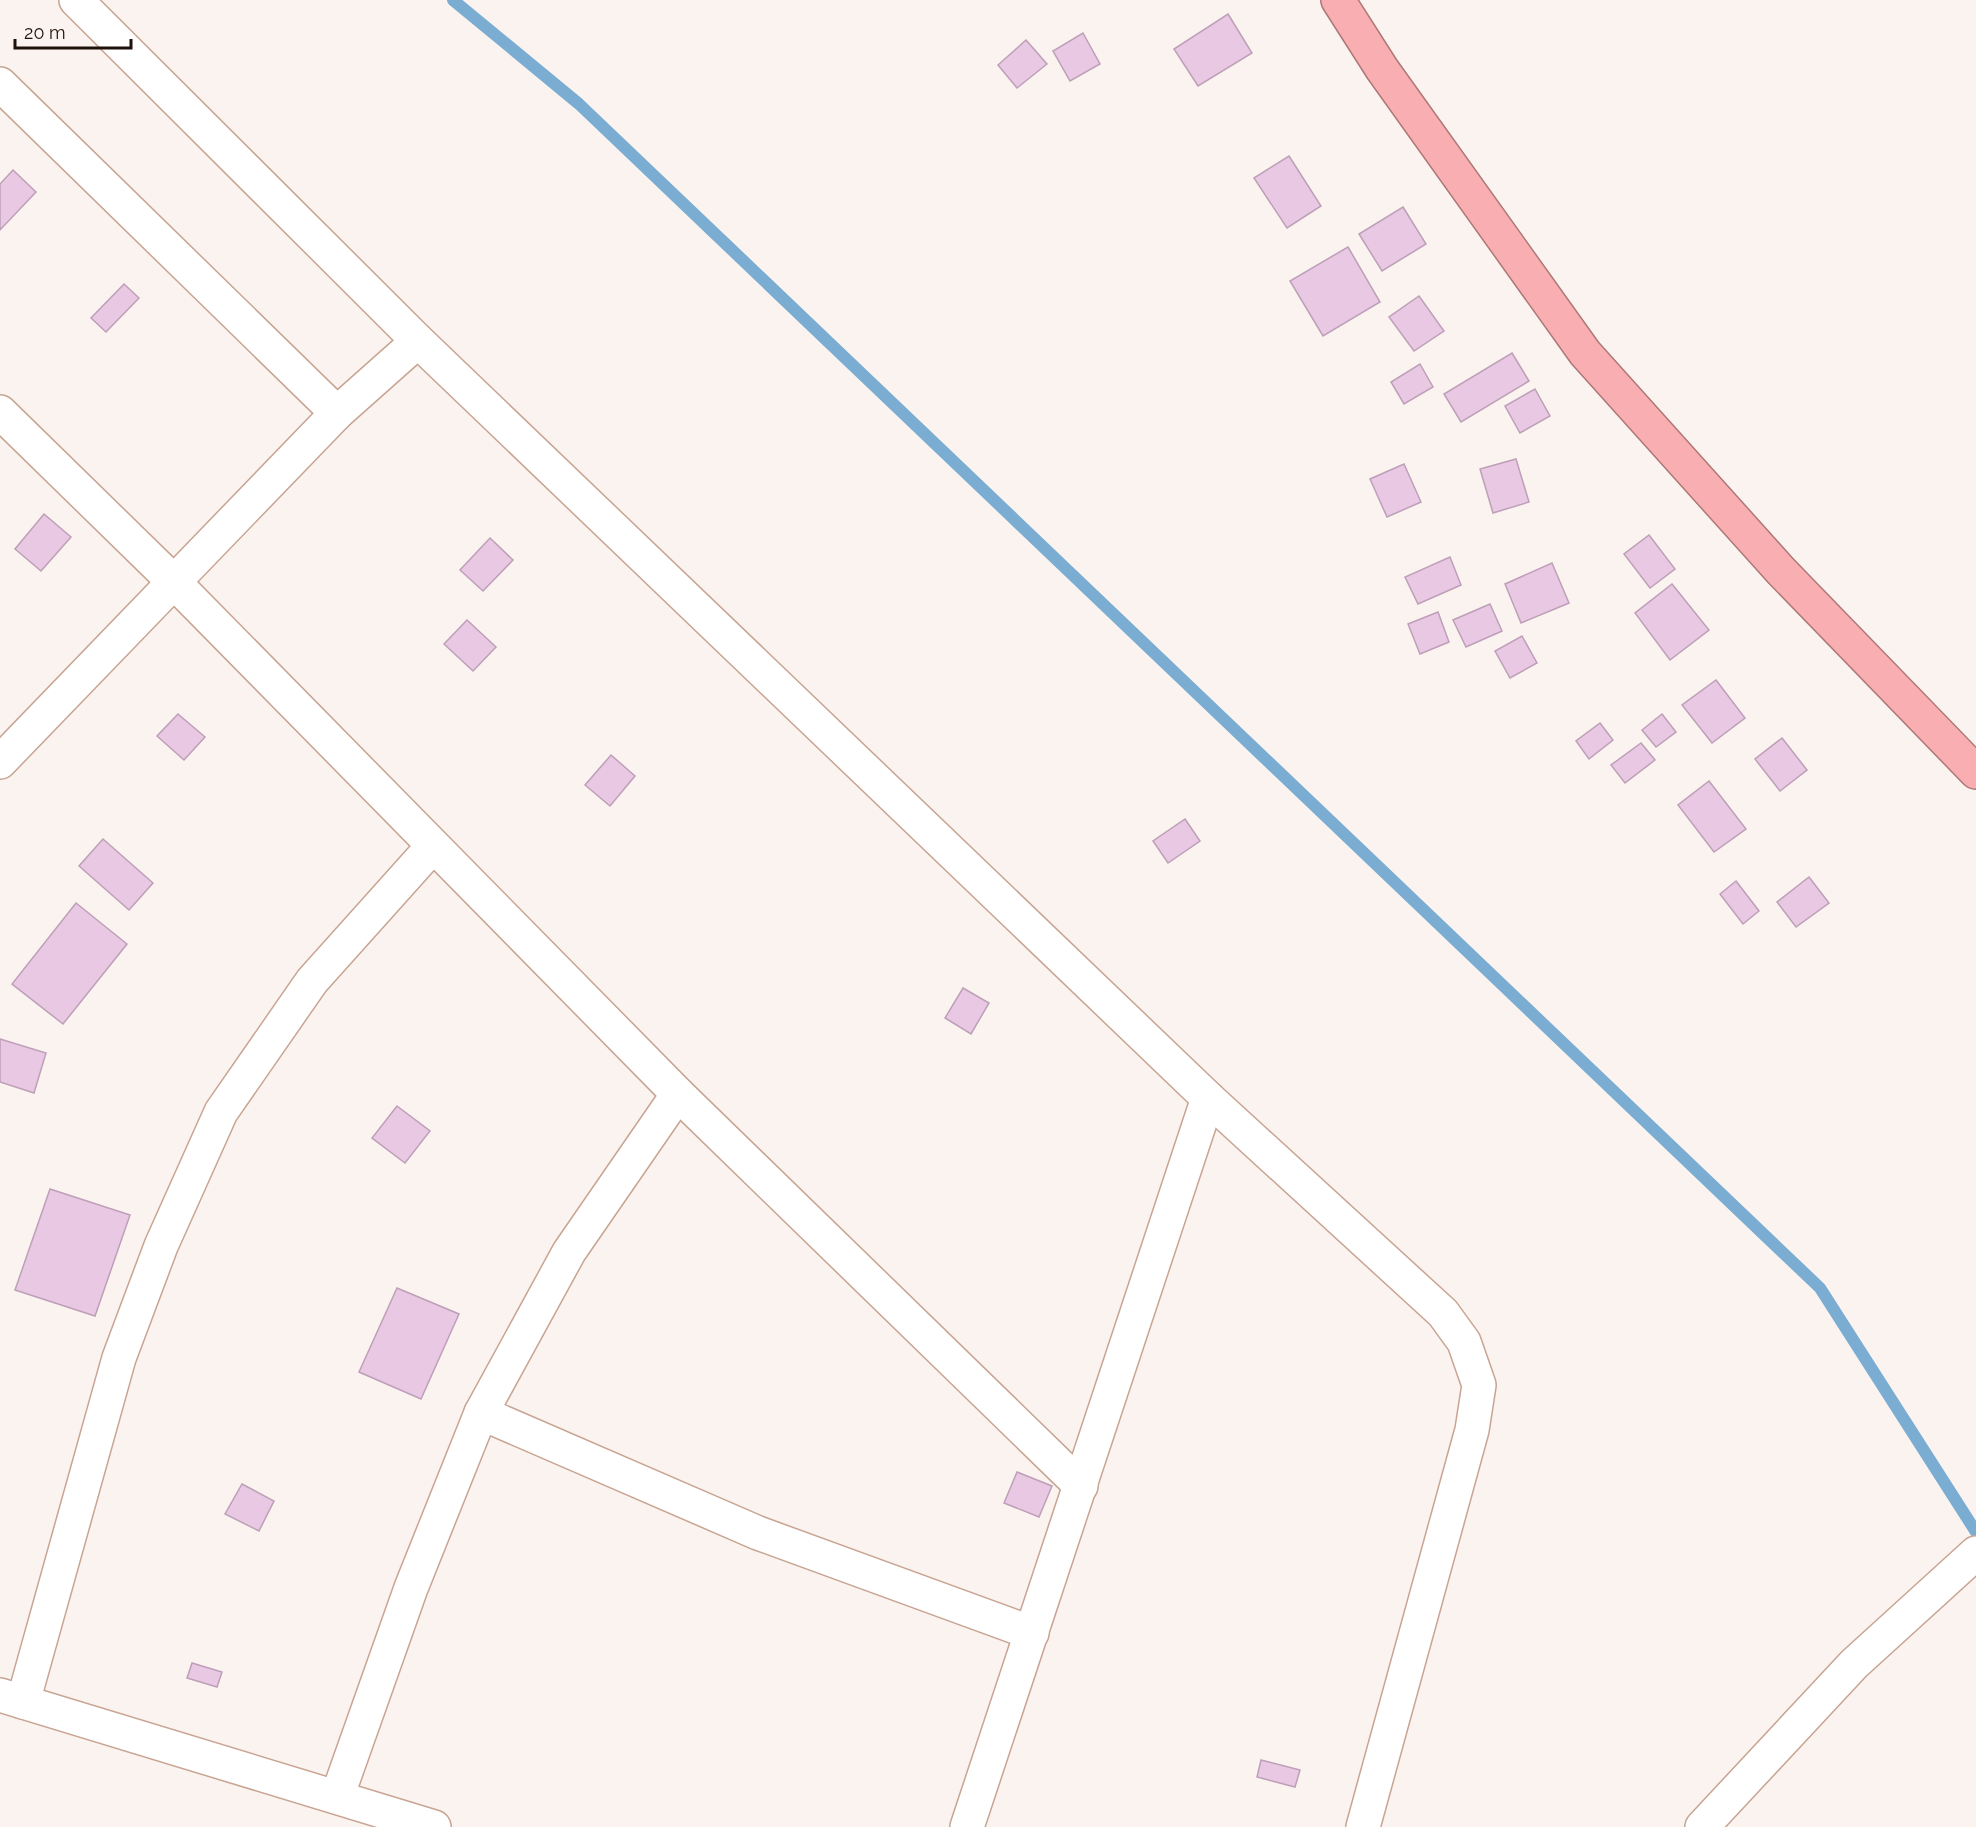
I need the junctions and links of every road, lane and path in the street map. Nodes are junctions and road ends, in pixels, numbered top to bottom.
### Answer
1 (76, 0) edge
2 (1338, 0) edge
3 (0, 84) edge
4 (418, 340) junction
5 (0, 412) edge
6 (337, 413) junction
7 (174, 582) junction
8 (0, 762) edge
9 (1976, 772) edge
10 (433, 846) junction
11 (678, 1094) junction
12 (1208, 1098) junction
13 (481, 1413) junction
14 (1081, 1486) junction
15 (1976, 1553) edge
16 (1032, 1633) junction
17 (11, 1698) edge
18 (337, 1797) junction
19 (434, 1827) edge
20 (967, 1827) edge
21 (1363, 1827) edge
22 (1702, 1827) edge

1 - 4 street
2 - 9 highway
3 - 6 street
4 - 6 street
4 - 12 street
5 - 7 street
6 - 7 street
7 - 8 street
7 - 10 street
10 - 11 street
10 - 17 street
11 - 13 street
11 - 14 street
12 - 14 street
12 - 21 street
13 - 16 street
13 - 18 street
14 - 16 street
15 - 22 street
16 - 20 street
17 - 18 street
18 - 19 street

